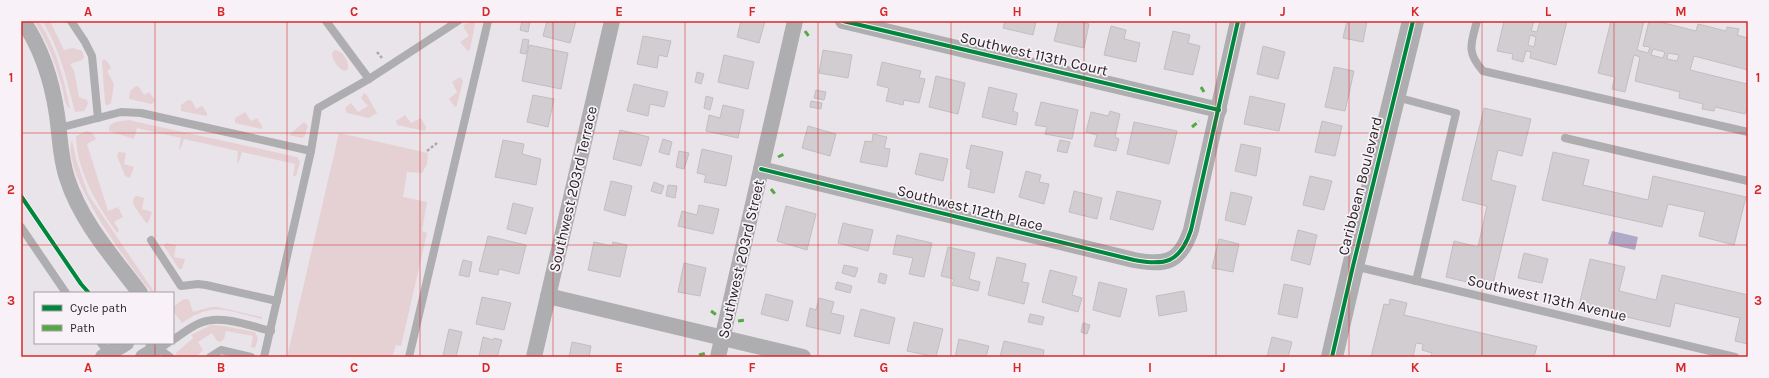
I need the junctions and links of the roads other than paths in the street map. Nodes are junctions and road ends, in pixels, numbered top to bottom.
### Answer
1 (23, 21) edge
2 (71, 21) edge
3 (326, 21) edge
4 (458, 21) edge
5 (488, 21) edge
6 (612, 21) edge
7 (795, 21) edge
8 (843, 21) edge
9 (1238, 21) edge
10 (1413, 21) edge
11 (1477, 21) edge
12 (369, 79) junction
13 (1394, 97) junction
14 (1218, 110) junction
15 (98, 118) junction
16 (59, 128) junction
17 (1748, 132) edge
18 (1566, 138) dead end
19 (311, 151) junction
20 (761, 169) junction
21 (1748, 181) edge
22 (21, 228) edge
23 (151, 240) dead end
24 (1353, 266) junction
25 (1416, 281) junction
26 (65, 292) edge
27 (139, 292) edge
28 (548, 296) junction
29 (277, 301) junction
30 (270, 331) junction
31 (723, 338) junction
32 (174, 339) edge
33 (124, 344) edge
34 (166, 344) edge
35 (152, 350) edge
36 (106, 353) edge
37 (170, 357) edge
38 (210, 357) edge
39 (251, 357) edge
40 (264, 357) edge
41 (409, 357) edge
42 (534, 357) edge
43 (718, 357) edge
44 (803, 357) edge
45 (1332, 357) edge
46 (1735, 357) edge

1 - 16 street
2 - 15 lane
3 - 12 lane
4 - 12 lane
5 - 41 lane
6 - 28 street, Southwest 203rd Terrace
7 - 20 street, Southwest 203rd Street
8 - 14 street, Southwest 113th Court
9 - 14 street
10 - 13 street, Caribbean Boulevard
11 - 17 lane
12 - 19 lane
13 - 24 street, Caribbean Boulevard
13 - 25 lane
14 - 20 street, Southwest 112th Place
15 - 16 lane
15 - 19 lane
16 - 27 street
18 - 21 lane
19 - 29 lane
20 - 31 street, Southwest 203rd Street
22 - 26 lane
23 - 29 lane
24 - 25 lane, Southwest 113th Avenue
24 - 45 street, Caribbean Boulevard
25 - 46 lane, Southwest 113th Avenue
28 - 31 street
28 - 42 street, Southwest 203rd Terrace
29 - 30 lane
30 - 32 lane
30 - 40 lane
31 - 43 street, Southwest 203rd Street
31 - 44 street
33 - 36 street
34 - 35 lane
35 - 37 lane
38 - 39 lane

